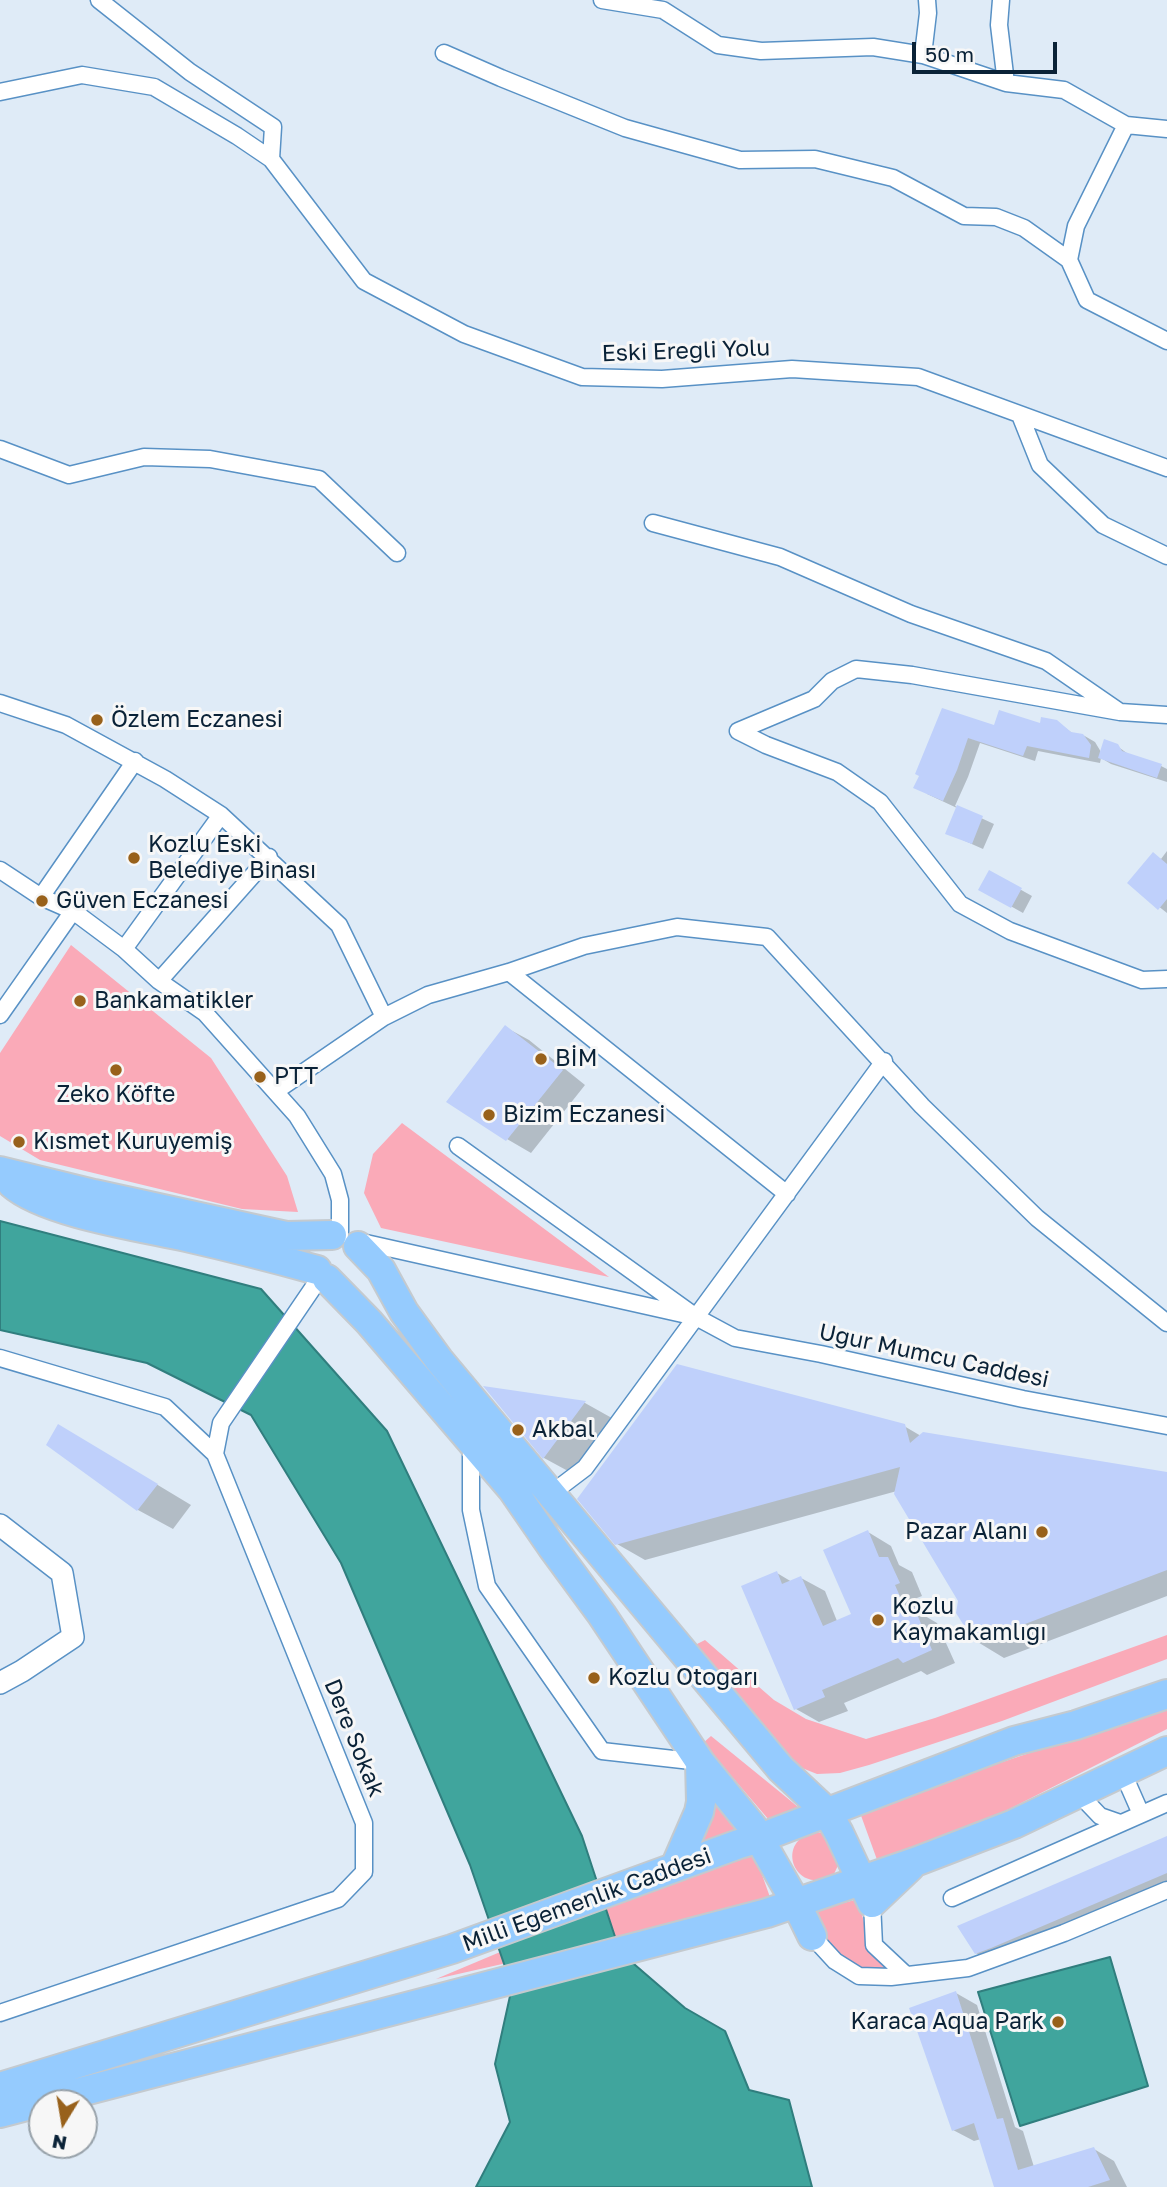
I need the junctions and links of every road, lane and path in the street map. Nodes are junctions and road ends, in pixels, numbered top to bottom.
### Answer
1 (99, 0) edge
2 (602, 0) edge
3 (927, 0) edge
4 (1001, 0) edge
5 (444, 53) dead end
6 (923, 55) junction
7 (1006, 83) junction
8 (0, 92) edge
9 (1126, 125) junction
10 (1167, 129) edge
11 (271, 159) junction
12 (1069, 260) junction
13 (1167, 341) edge
14 (1020, 415) junction
15 (0, 449) edge
16 (1167, 468) edge
17 (653, 523) dead end
18 (397, 553) dead end
19 (1167, 555) edge
20 (0, 703) edge
21 (1120, 712) junction
22 (1167, 715) edge
23 (135, 761) junction
24 (222, 814) junction
25 (269, 857) junction
26 (0, 870) edge
27 (41, 897) junction
28 (74, 911) junction
29 (124, 949) junction
30 (509, 972) junction
31 (1167, 979) edge
32 (159, 981) junction
33 (0, 1015) edge
34 (384, 1017) junction
35 (884, 1061) junction
36 (276, 1091) junction
37 (458, 1146) dead end
38 (0, 1171) edge
39 (787, 1194) junction
40 (346, 1239) junction
41 (322, 1275) junction
42 (696, 1317) junction
43 (1167, 1323) edge
44 (0, 1358) edge
45 (1167, 1426) edge
46 (471, 1440) junction
47 (215, 1454) junction
48 (552, 1493) junction
49 (0, 1525) edge
50 (0, 1683) edge
51 (1167, 1694) edge
52 (1167, 1751) edge
53 (700, 1762) junction
54 (781, 1769) junction
55 (1123, 1773) junction
56 (1079, 1794) junction
57 (858, 1799) junction
58 (1167, 1803) edge
59 (827, 1812) junction
60 (1141, 1814) junction
61 (1120, 1823) junction
62 (760, 1838) junction
63 (663, 1873) junction
64 (1167, 1890) edge
65 (867, 1891) junction
66 (952, 1898) dead end
67 (796, 1903) junction
68 (767, 1913) junction
69 (812, 1936) junction
70 (906, 1975) junction
71 (0, 2013) edge
72 (0, 2087) edge
73 (0, 2113) edge

1 - 11 street
2 - 6 street
3 - 6 street
4 - 7 street
5 - 12 street
6 - 7 street
7 - 9 street
8 - 11 street, Eski Ereğli Yolu
9 - 10 street
9 - 12 street
11 - 14 street, Eski Ereğli Yolu
12 - 13 street
14 - 16 street, Eski Ereğli Yolu
14 - 19 street
15 - 18 street
17 - 21 street
20 - 23 street
21 - 22 street
21 - 31 street
23 - 24 street
23 - 27 street
24 - 25 street
24 - 29 street
25 - 32 street
25 - 34 street
26 - 27 street
27 - 28 street
28 - 29 street
28 - 33 street
29 - 32 street
30 - 34 street
30 - 35 street
30 - 39 street
32 - 36 street
34 - 36 street
35 - 39 street
35 - 43 street
36 - 40 street
37 - 42 street
38 - 40 highway
38 - 41 highway
39 - 42 street
40 - 41 highway
40 - 41 highway
40 - 42 street
40 - 48 highway
41 - 46 highway
41 - 47 street
42 - 45 street, Uğur Mumcu Caddesi
42 - 48 street
44 - 47 street
46 - 53 highway
46 - 53 street
47 - 71 street, Dere Sokak
48 - 54 highway
49 - 50 street
51 - 57 highway, Milli Egemenlik Caddesi
52 - 55 highway
53 - 62 highway
53 - 63 highway
54 - 57 highway
54 - 59 highway
55 - 56 highway
55 - 60 street
56 - 61 street
56 - 65 highway
57 - 59 highway, Milli Egemenlik Caddesi
58 - 60 street
59 - 62 highway, Milli Egemenlik Caddesi
59 - 65 highway
60 - 61 street
61 - 66 street
62 - 63 highway, Milli Egemenlik Caddesi
62 - 67 highway
63 - 72 highway, Milli Egemenlik Caddesi
64 - 70 street
65 - 67 highway, Milli Egemenlik Caddesi
65 - 70 street
67 - 68 highway, Milli Egemenlik Caddesi
67 - 69 highway
68 - 69 highway
68 - 73 highway, Milli Egemenlik Caddesi
69 - 70 street

